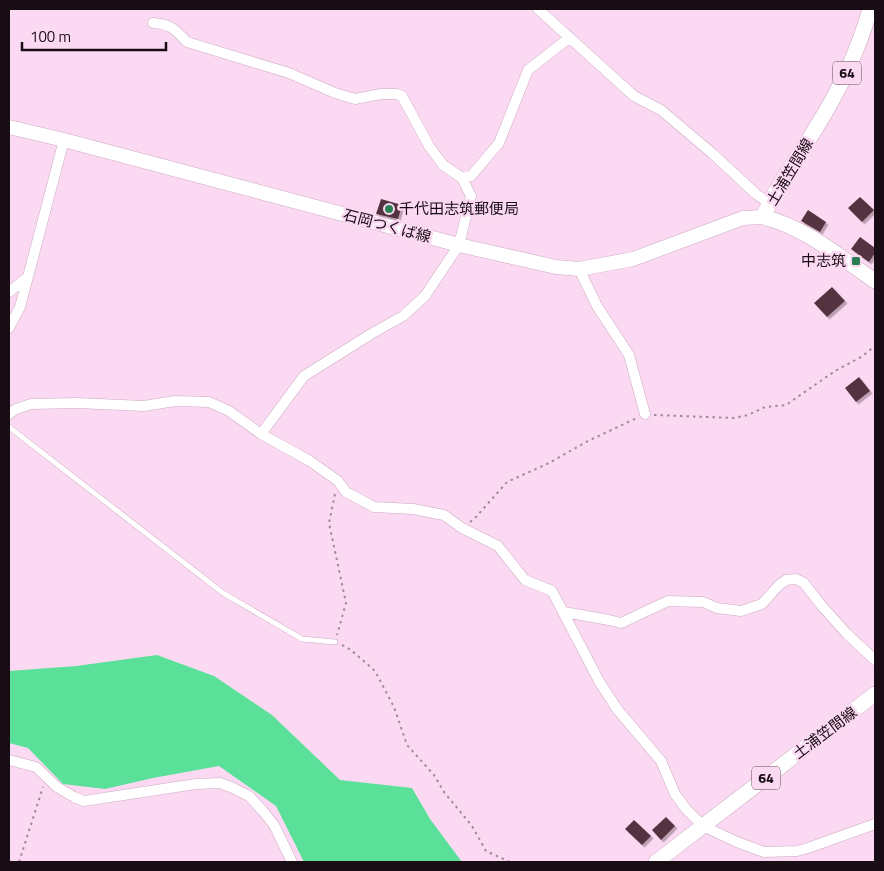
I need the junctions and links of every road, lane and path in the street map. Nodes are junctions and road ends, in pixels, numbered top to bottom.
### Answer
1 (538, 9) edge
2 (870, 9) edge
3 (152, 23) dead end
4 (569, 38) junction
5 (9, 127) edge
6 (64, 140) junction
7 (462, 178) junction
8 (766, 210) junction
9 (459, 245) junction
10 (579, 269) junction
11 (28, 277) junction
12 (875, 281) edge
13 (9, 292) edge
14 (9, 328) edge
15 (875, 346) edge
16 (9, 414) edge
17 (645, 414) junction
18 (9, 427) edge
19 (261, 434) junction
20 (338, 481) junction
21 (462, 528) junction
22 (564, 612) junction
23 (335, 642) junction
24 (875, 660) edge
25 (875, 694) edge
26 (9, 760) edge
27 (46, 778) junction
28 (875, 824) edge
29 (703, 826) junction
30 (19, 862) edge
31 (292, 862) edge
32 (510, 862) edge
33 (656, 862) edge

1 - 4 street
2 - 8 main road, 土浦笠間線 / 64
3 - 7 street
4 - 7 street
4 - 8 street
5 - 6 main road, 石岡つくば線
6 - 9 main road, 石岡つくば線
6 - 11 street
7 - 9 street
8 - 10 main road, 石岡つくば線
8 - 12 main road, 土浦笠間線
9 - 10 main road, 石岡つくば線
9 - 19 street
10 - 17 street
11 - 13 street
11 - 14 street
15 - 17 path
16 - 19 street
17 - 21 path
18 - 23 lane
19 - 20 street
20 - 21 street
20 - 23 path
21 - 22 street
22 - 24 street
22 - 29 street
23 - 32 path
25 - 29 main road, 土浦笠間線 / 64
26 - 27 street
27 - 30 path
27 - 31 street
28 - 29 street
29 - 33 main road, 土浦笠間線 / 64

